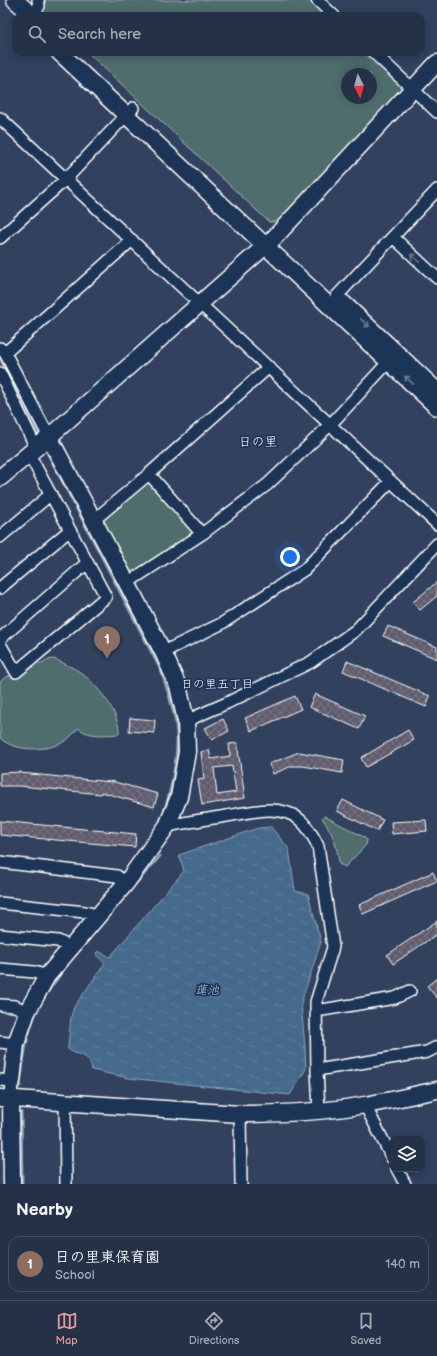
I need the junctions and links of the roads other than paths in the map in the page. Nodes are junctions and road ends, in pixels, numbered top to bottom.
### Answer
1 (3, 0) edge
2 (15, 0) edge
3 (38, 0) edge
4 (317, 0) edge
5 (16, 12) edge
6 (28, 12) edge
7 (35, 12) edge
8 (330, 12) edge
9 (64, 56) edge
10 (76, 56) edge
11 (377, 56) edge
12 (437, 63) edge
13 (413, 89) junction
14 (130, 111) junction
15 (437, 112) edge
16 (0, 118) edge
17 (66, 179) junction
18 (437, 190) edge
19 (2, 231) edge
20 (393, 237) junction
21 (132, 240) junction
22 (269, 242) junction
23 (437, 278) edge
24 (336, 297) junction
25 (200, 303) junction
26 (2, 350) edge
27 (393, 357) junction
28 (269, 367) junction
29 (0, 373) edge
30 (437, 390) edge
31 (437, 407) edge
32 (330, 425) junction
33 (49, 437) junction
34 (33, 451) junction
35 (149, 474) junction
36 (0, 478) edge
37 (391, 481) junction
38 (51, 494) junction
39 (94, 520) junction
40 (437, 524) edge
41 (70, 530) junction
42 (202, 534) junction
43 (0, 538) edge
44 (437, 544) edge
45 (87, 563) junction
46 (127, 583) junction
47 (0, 588) edge
48 (0, 639) edge
49 (0, 644) edge
50 (162, 652) junction
51 (186, 721) junction
52 (167, 826) junction
53 (0, 862) edge
54 (126, 883) junction
55 (0, 903) edge
56 (98, 915) junction
57 (0, 935) edge
58 (70, 947) junction
59 (0, 969) edge
60 (46, 976) junction
61 (410, 991) dead end
62 (0, 1005) edge
63 (316, 1011) junction
64 (27, 1012) junction
65 (0, 1042) edge
66 (16, 1044) junction
67 (437, 1047) edge
68 (317, 1070) junction
69 (6, 1080) edge
70 (437, 1090) edge
71 (6, 1099) edge
72 (65, 1102) junction
73 (365, 1105) junction
74 (319, 1111) junction
75 (240, 1114) junction
76 (389, 1152) edge
77 (399, 1172) edge
78 (12, 1184) edge
79 (66, 1184) edge
80 (241, 1184) edge
81 (405, 1184) edge

1 - 5 street
2 - 6 street
3 - 7 street
4 - 8 street
9 - 14 street
10 - 14 street
11 - 13 street
12 - 13 street
13 - 15 street
13 - 22 street
14 - 17 street
14 - 22 street
16 - 17 street
17 - 19 street
17 - 21 street
18 - 20 street
23 -> 20 street
20 - 24 street
21 - 25 street
21 - 26 street
22 - 24 street
22 - 25 street
22 - 27 street
24 -> 27 street
25 - 28 street
25 - 33 street
26 - 33 street
27 - 30 street
31 -> 27 street
27 - 32 street
28 - 32 street
28 - 35 street
29 - 34 street
32 - 37 street
32 - 42 street
33 - 34 street
33 - 39 street
34 - 36 street
34 - 38 street
35 - 39 street
35 - 42 street
37 - 40 street
37 - 50 street
38 - 41 street
38 - 43 street
39 - 46 street
41 - 45 street
41 - 47 street
42 - 46 street
44 - 51 street
45 - 48 street
45 - 49 street
46 - 50 street
50 - 51 street
51 - 52 street
52 - 54 street
52 - 63 street
53 - 54 street
54 - 56 street
55 - 56 street
56 - 58 street
57 - 58 street
58 - 60 street
59 - 60 street
60 - 64 street
61 - 63 street
62 - 64 street
63 - 68 street
64 - 66 street
65 - 66 street
66 - 69 street
67 - 68 street
68 - 74 street
69 - 71 street
70 - 73 street
71 - 72 street
71 - 78 street
72 - 75 street
72 - 79 street
73 - 74 street
73 - 76 street
74 - 75 street
75 - 80 street
77 - 81 street

